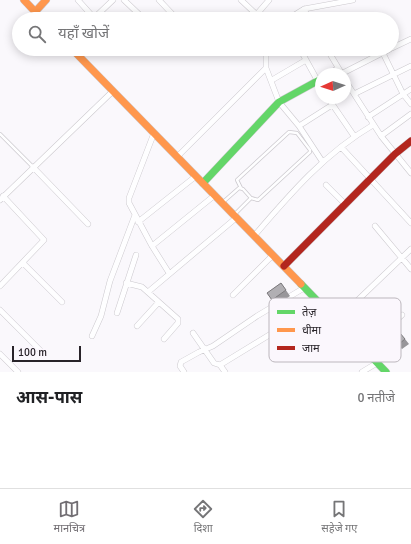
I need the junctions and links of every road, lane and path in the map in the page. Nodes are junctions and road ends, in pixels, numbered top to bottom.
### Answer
1 (24, 0) edge
2 (46, 0) edge
3 (78, 0) edge
4 (113, 0) edge
5 (124, 0) edge
6 (159, 0) edge
7 (241, 0) edge
8 (269, 0) edge
9 (353, 0) edge
10 (304, 9) junction
11 (35, 12) joint
12 (88, 12) edge
13 (101, 12) edge
14 (137, 12) edge
15 (170, 12) edge
16 (253, 12) edge
17 (261, 12) edge
18 (299, 12) edge
19 (306, 12) edge
20 (411, 39) edge
21 (399, 44) edge
22 (79, 56) edge
23 (266, 56) edge
24 (304, 56) edge
25 (330, 56) edge
26 (373, 56) edge
27 (384, 56) edge
28 (306, 60) junction
29 (411, 66) edge
30 (266, 68) junction
31 (338, 68) edge
32 (351, 69) edge
33 (315, 74) edge
34 (394, 75) junction
35 (272, 80) junction
36 (315, 84) edge
37 (351, 89) edge
38 (411, 89) edge
39 (113, 91) junction
40 (354, 94) junction
41 (403, 94) junction
42 (279, 102) junction
43 (332, 104) joint
44 (411, 104) edge
45 (411, 114) edge
46 (368, 116) junction
47 (373, 125) junction
48 (299, 126) junction
49 (154, 133) junction
50 (0, 134) edge
51 (354, 136) junction
52 (381, 136) junction
53 (411, 142) edge
54 (341, 147) junction
55 (395, 154) junction
56 (178, 156) junction
57 (322, 161) junction
58 (33, 167) junction
59 (411, 173) edge
60 (196, 176) junction
61 (372, 180) junction
62 (202, 183) junction
63 (326, 185) dead end
64 (241, 188) junction
65 (215, 195) junction
66 (2, 198) edge
67 (251, 198) junction
68 (222, 203) junction
69 (346, 205) junction
70 (135, 215) junction
71 (235, 217) junction
72 (138, 222) junction
73 (411, 223) edge
74 (88, 224) dead end
75 (375, 226) dead end
76 (254, 236) junction
77 (152, 246) junction
78 (411, 249) edge
79 (136, 254) dead end
80 (273, 255) junction
81 (401, 258) junction
82 (23, 263) junction
83 (284, 266) junction
84 (411, 269) edge
85 (169, 273) junction
86 (126, 283) junction
87 (0, 286) edge
88 (304, 288) junction
89 (148, 292) junction
90 (233, 294) dead end
91 (287, 298) edge
92 (314, 298) edge
93 (360, 298) edge
94 (62, 302) dead end
95 (158, 303) junction
96 (269, 309) edge
97 (0, 310) edge
98 (117, 313) dead end
99 (137, 326) dead end
100 (193, 333) dead end
101 (269, 335) edge
102 (92, 336) dead end
103 (164, 339) dead end
104 (205, 350) junction
105 (42, 352) dead end
106 (0, 354) edge
107 (377, 363) joint
108 (220, 365) junction
109 (18, 372) edge
110 (184, 372) edge
111 (225, 372) edge
112 (362, 372) edge
113 (386, 372) edge

1 - 11 main road
2 - 11 main road
3 - 12 street
4 - 13 street
5 - 14 street
6 - 15 street
7 - 16 street
8 - 17 street
9 - 10 street
10 - 18 street
10 - 19 street
20 - 21 street
22 - 39 main road
23 - 30 street
24 - 28 street
25 - 31 street
26 - 32 street
27 - 34 street
28 - 33 street
28 - 35 street
29 - 34 street
30 - 35 street
30 - 56 street
34 - 40 street
34 - 41 street
35 - 42 street
36 - 42 main road
37 - 40 street
38 - 41 street
39 - 49 main road
39 - 58 street
40 - 46 street
41 - 44 street
41 - 46 street
42 - 48 street
42 - 62 main road
43 - 48 street
43 - 51 street
45 - 52 street
46 - 47 street
47 - 51 street
47 - 52 street
48 - 57 street
49 - 56 main road
49 - 70 street
50 - 58 lane
51 - 54 street
52 - 55 street
53 - 55 main road
54 - 57 street
54 - 61 street
55 - 59 street
55 - 61 main road
56 - 60 main road
57 - 76 street
58 - 66 street
58 - 74 street
60 - 62 main road
60 - 72 street
61 - 69 main road
61 - 73 street
62 - 65 main road
63 - 69 street
64 - 67 lane
64 - 67 lane
64 - 68 lane
65 - 68 main road
65 - 77 street
66 - 82 street
67 - 71 lane
68 - 71 main road
69 - 83 main road
70 - 72 street
70 - 102 street
71 - 76 main road
71 - 85 street
72 - 77 street
75 - 81 street
76 - 80 main road
77 - 85 street
78 - 81 street
79 - 86 street
80 - 83 main road
80 - 90 street
81 - 84 street
81 - 93 street
82 - 87 street
82 - 94 street
83 - 88 main road
85 - 89 street
86 - 89 street
86 - 98 street
88 - 91 street
88 - 92 main road
89 - 95 street
95 - 99 street
95 - 103 street
96 - 104 street
97 - 105 street
100 - 104 street
101 - 108 street
104 - 108 street
104 - 110 street
106 - 109 street
107 - 112 street
107 - 113 main road
108 - 111 street

